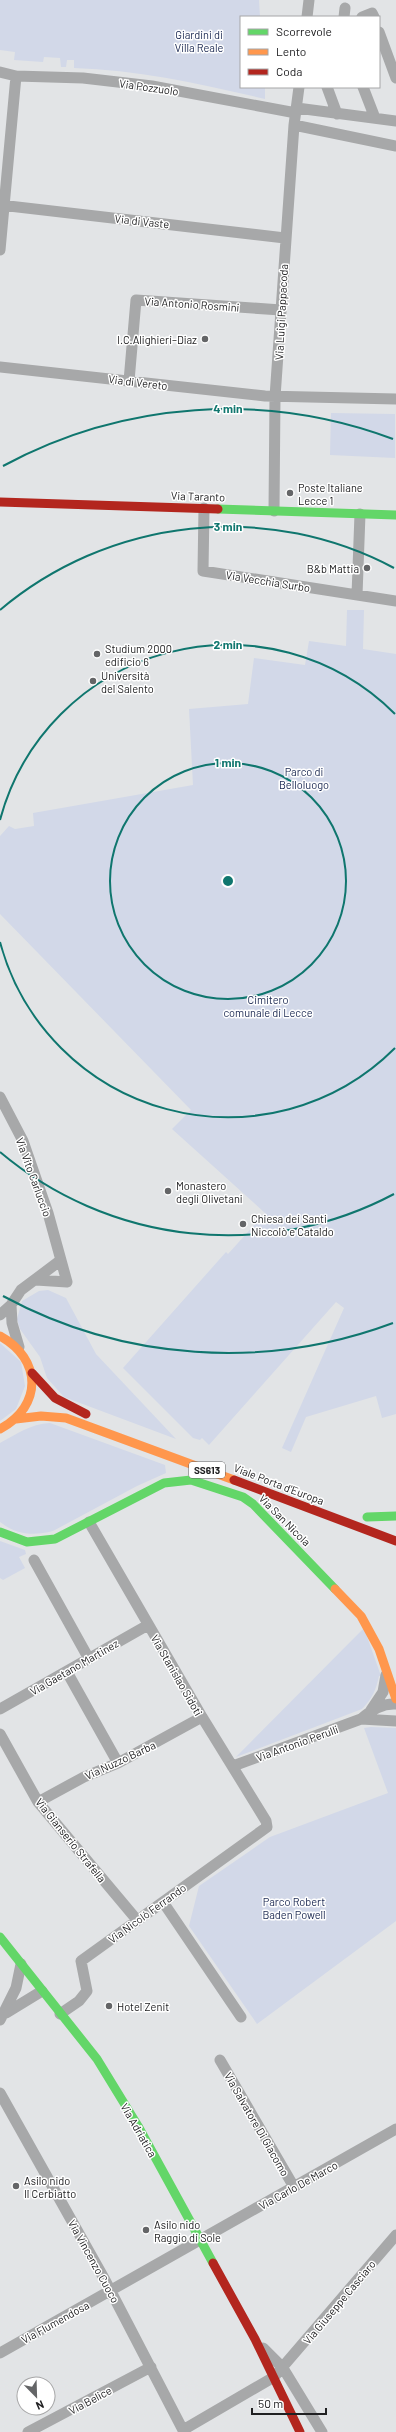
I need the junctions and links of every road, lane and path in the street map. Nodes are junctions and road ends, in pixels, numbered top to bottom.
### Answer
1 (309, 0) edge
2 (307, 16) edge
3 (364, 16) edge
4 (374, 16) edge
5 (380, 37) edge
6 (382, 47) edge
7 (0, 72) edge
8 (16, 76) junction
9 (396, 78) edge
10 (299, 88) edge
11 (327, 88) edge
12 (363, 88) edge
13 (296, 111) junction
14 (337, 114) junction
15 (375, 118) junction
16 (396, 121) edge
17 (294, 125) junction
18 (396, 146) edge
19 (3, 206) edge
20 (285, 238) junction
21 (0, 250) edge
22 (281, 310) junction
23 (0, 367) edge
24 (128, 381) junction
25 (275, 397) junction
26 (396, 399) edge
27 (0, 502) edge
28 (204, 508) junction
29 (274, 511) junction
30 (360, 514) junction
31 (396, 515) edge
32 (357, 595) junction
33 (396, 600) edge
34 (0, 1097) edge
35 (61, 1260) junction
36 (36, 1280) junction
37 (11, 1305) junction
38 (0, 1316) edge
39 (0, 1336) edge
40 (19, 1348) junction
41 (32, 1373) junction
42 (16, 1419) junction
43 (99, 1419) dead end
44 (0, 1429) edge
45 (222, 1465) dead end
46 (277, 1486) dead end
47 (396, 1516) edge
48 (89, 1522) junction
49 (389, 1525) dead end
50 (0, 1532) edge
51 (396, 1541) edge
52 (34, 1560) dead end
53 (148, 1625) junction
54 (89, 1659) junction
55 (67, 1672) junction
56 (387, 1675) junction
57 (396, 1699) edge
58 (396, 1705) edge
59 (0, 1709) edge
60 (371, 1710) junction
61 (202, 1717) junction
62 (361, 1719) junction
63 (381, 1719) junction
64 (396, 1721) edge
65 (0, 1734) edge
66 (118, 1763) junction
67 (233, 1766) junction
68 (38, 1802) junction
69 (267, 1827) joint
70 (163, 1902) junction
71 (137, 1920) junction
72 (0, 1937) edge
73 (21, 1964) junction
74 (42, 1991) junction
75 (60, 2014) junction
76 (3, 2017) edge
77 (241, 2017) dead end
78 (220, 2060) dead end
79 (0, 2093) edge
80 (396, 2129) edge
81 (294, 2187) junction
82 (396, 2235) edge
83 (199, 2239) junction
84 (110, 2291) junction
85 (255, 2339) junction
86 (0, 2353) edge
87 (151, 2367) junction
88 (282, 2368) junction
89 (274, 2377) junction
90 (184, 2431) edge
91 (28, 2432) edge
92 (300, 2432) edge
93 (322, 2432) edge

1 - 2 street
3 - 4 street
5 - 6 street
6 - 9 street
7 - 8 street, Via Pozzuolo
8 - 13 street, Via Pozzuolo
8 - 19 street
10 - 13 street, Via Luigi Pappacoda
11 - 14 street
12 - 15 street
13 - 14 street, Via Pozzuolo
13 - 17 street, Via Luigi Pappacoda
14 - 15 street, Via Pozzuolo
15 - 16 street, Via Pozzuolo
17 - 18 street
17 - 20 street, Via Luigi Pappacoda
19 - 20 street, Via di Vaste
19 - 21 street
20 - 22 street, Via Luigi Pappacoda
22 - 24 street, Via Antonio Rosmini
22 - 25 street, Via Luigi Pappacoda
23 - 24 street, Via di Vereto
24 - 25 street, Via di Vereto
25 - 26 street, Via di Vereto
25 - 29 street, Via Luigi Pappacoda
27 - 28 main road, Via Taranto
28 - 29 main road, Via Taranto
28 - 32 street, Via Vecchia Surbo
29 - 30 main road, Via Taranto
30 - 31 main road, Via Taranto
30 - 32 street
32 - 33 street, Via Vecchia Surbo
34 - 35 street, Via Vito Carluccio
35 - 36 street
35 - 36 street, Via Vito Carluccio
36 - 37 street
37 - 38 street
37 - 40 street
39 - 40 main road, Viale Porta d'Europa
40 - 41 main road, Viale Porta d'Europa
41 - 42 main road, Viale Porta d'Europa
41 - 43 main road, Viale Porta d'Europa
42 - 44 main road, Viale Porta d'Europa
42 - 51 main road, Viale Porta d'Europa / SS613
45 - 46 main road, Viale Porta d'Europa / SS613
47 - 49 main road
48 - 50 main road, Via San Nicola
48 - 53 street, Via Stanislao Sidoti
48 - 56 main road, Via San Nicola
52 - 54 street
53 - 54 street, Via Gaetano Martinez
53 - 61 street, Via Stanislao Sidoti
54 - 55 street, Via Gaetano Martinez
55 - 59 street, Via Gaetano Martinez
55 - 66 street
56 - 57 main road, Via San Nicola
56 - 60 street, Via Antonio Perulli
58 - 60 street, Via Antonio Perulli
58 - 63 street, Via Antonio Perulli
60 - 62 street, Via Antonio Perulli
61 - 66 street, Via Nuzzo Barba
61 - 67 street, Via Stanislao Sidoti
62 - 63 street, Via Antonio Perulli
62 - 67 street, Via Antonio Perulli
63 - 64 street, Via Antonio Perulli
65 - 68 street, Via Gianserio Strafella
66 - 68 street, Via Nuzzo Barba
67 - 69 street, Via Stanislao Sidoti
68 - 71 street, Via Gianserio Strafella
69 - 70 street, Via Nicolò Ferrando
70 - 71 street, Via Nicolò Ferrando
70 - 77 street
71 - 75 street, Via Nicolò Ferrando
72 - 73 main road, Via Adriatica
73 - 74 main road, Via Adriatica
73 - 76 street
74 - 75 main road, Via Adriatica
74 - 76 street
75 - 83 main road, Via Adriatica
78 - 81 street, Via Salvatore Di Giacomo
79 - 84 street, Via Vincenzo Cuoco
80 - 81 street, Via Carlo De Marco
81 - 83 street, Via Carlo De Marco
82 - 88 street, Via Giuseppe Casciaro
83 - 84 street, Via Carlo De Marco
83 - 85 main road, Via Adriatica
84 - 86 street, Via Flumendosa
84 - 87 street, Via Vincenzo Cuoco
85 - 88 street, Via Adriatica
85 - 89 main road, Via Adriatica
87 - 90 street, Via Vincenzo Cuoco
87 - 91 street, Via Belice
88 - 89 street, Via Giuseppe Casciaro
88 - 93 street, Via Adriatica
89 - 90 street, Via Giuseppe Casciaro
89 - 92 main road, Via Adriatica

